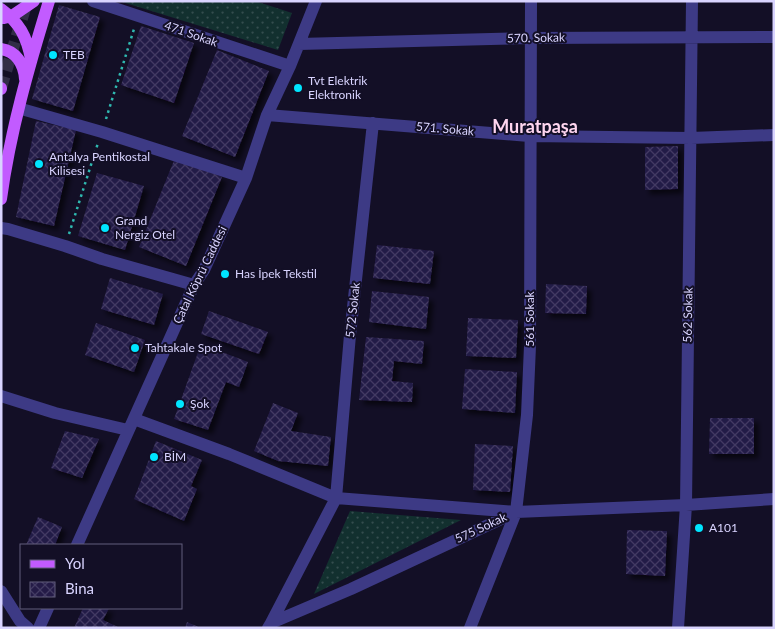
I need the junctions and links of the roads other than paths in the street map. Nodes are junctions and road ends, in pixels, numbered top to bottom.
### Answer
1 (34, 1) edge
2 (49, 1) edge
3 (93, 1) edge
4 (316, 1) edge
5 (531, 1) edge
6 (692, 1) edge
7 (5, 15) edge
8 (692, 36) junction
9 (774, 37) edge
10 (530, 38) junction
11 (299, 44) junction
12 (1, 48) edge
13 (31, 59) junction
14 (290, 66) junction
15 (25, 84) junction
16 (25, 110) dead end
17 (266, 115) junction
18 (373, 123) junction
19 (774, 135) edge
20 (530, 136) junction
21 (691, 138) junction
22 (246, 178) junction
23 (1, 199) edge
24 (1, 228) edge
25 (194, 285) junction
26 (1, 396) edge
27 (131, 424) junction
28 (336, 498) junction
29 (774, 500) edge
30 (686, 505) junction
31 (516, 512) junction
32 (76, 544) edge
33 (1, 591) edge
34 (48, 609) edge
35 (269, 625) edge
36 (28, 628) edge
37 (39, 628) edge
38 (470, 628) edge
39 (678, 628) edge

1 - 7 main road
2 - 13 main road
3 - 14 street, 471 Sokak
4 - 11 street, Çatal Köprü Caddesi
5 - 10 street, 561 Sokak
6 - 8 street, 562 Sokak
7 - 13 main road
8 - 9 street, 570. Sokak
8 - 10 street, 570. Sokak
8 - 21 street, 562 Sokak
10 - 11 street, 570. Sokak
10 - 20 street, 561 Sokak
11 - 14 street, Çatal Köprü Caddesi
12 - 15 main road
13 - 15 main road
14 - 17 street, Çatal Köprü Caddesi
15 - 23 main road
16 - 22 street
17 - 18 street, 571. Sokak
17 - 22 street, Çatal Köprü Caddesi
18 - 20 street, 571. Sokak
18 - 28 street, 572 Sokak
19 - 21 street, 571. Sokak
20 - 21 street, 571. Sokak
20 - 31 street, 561 Sokak
21 - 30 street, 562 Sokak
22 - 25 street, Çatal Köprü Caddesi
24 - 25 street
25 - 27 street, Çatal Köprü Caddesi
26 - 27 street
27 - 28 street
27 - 32 street, Çatal Köprü Caddesi
28 - 31 street
28 - 35 street
29 - 30 street, 575 Sokak
30 - 31 street, 575 Sokak
30 - 39 street, 562 Sokak
31 - 35 street, 575 Sokak
31 - 38 street, 561 Sokak
33 - 36 street
34 - 37 street

